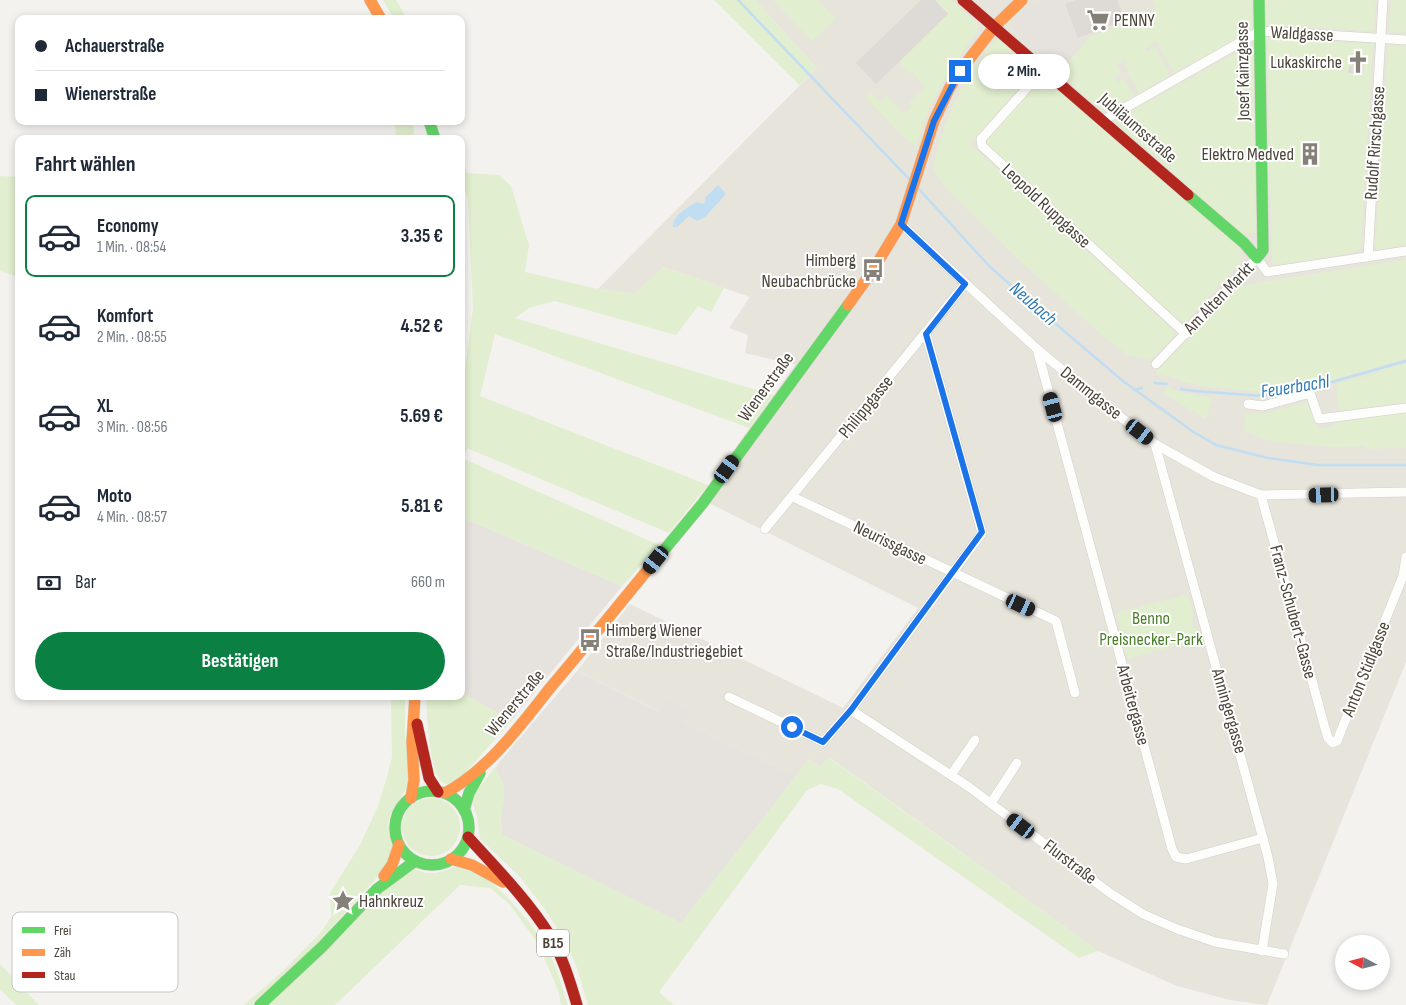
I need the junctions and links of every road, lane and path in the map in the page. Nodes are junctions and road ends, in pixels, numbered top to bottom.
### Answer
1 (370, 0) edge
2 (963, 0) edge
3 (1022, 0) edge
4 (1259, 0) edge
5 (1384, 0) edge
6 (379, 15) edge
7 (995, 26) junction
8 (1260, 31) junction
9 (1381, 38) junction
10 (1406, 40) edge
11 (1044, 68) junction
12 (1102, 121) junction
13 (901, 224) junction
14 (1406, 251) edge
15 (1368, 257) junction
16 (1256, 258) junction
17 (965, 284) junction
18 (926, 334) junction
19 (1186, 334) junction
20 (1037, 349) junction
21 (1156, 364) dead end
22 (1248, 404) dead end
23 (1406, 408) edge
24 (1155, 444) junction
25 (1406, 492) edge
26 (1261, 495) junction
27 (793, 497) junction
28 (765, 529) dead end
29 (1406, 557) edge
30 (952, 574) junction
31 (1404, 577) edge
32 (1075, 693) dead end
33 (729, 697) dead end
34 (415, 700) edge
35 (851, 710) junction
36 (414, 717) junction
37 (1324, 728) joint
38 (975, 740) dead end
39 (485, 764) junction
40 (1017, 764) dead end
41 (951, 775) junction
42 (441, 792) junction
43 (411, 798) junction
44 (991, 803) junction
45 (464, 810) junction
46 (468, 837) junction
47 (1263, 838) junction
48 (399, 845) junction
49 (452, 860) junction
50 (415, 861) junction
51 (513, 889) junction
52 (362, 904) junction
53 (1262, 951) junction
54 (1284, 954) dead end
55 (260, 1005) edge
56 (577, 1005) edge

1 - 6 street
2 - 7 street, Jubiläumsstraße
3 - 7 street, Wienerstraße
4 - 8 street, Josef Kainzgasse
5 - 9 street, Rudolf Rirschgasse
7 - 11 street, Jubiläumsstraße
7 - 13 street, Wienerstraße
8 - 9 street, Waldgasse
8 - 12 street, Waldgasse
8 - 16 street, Josef Kainzgasse
9 - 10 street, Waldgasse
9 - 15 street, Rudolf Rirschgasse
11 - 12 street, Jubiläumsstraße
11 - 19 street, Leopold Ruppgasse
12 - 16 street, Jubiläumsstraße
13 - 17 street, Dammgasse
13 - 39 street, Wienerstraße
14 - 15 street, Am Alten Markt
15 - 16 street, Am Alten Markt
16 - 19 street, Am Alten Markt
17 - 18 street, Philippgasse
17 - 20 street, Dammgasse
18 - 27 street, Philippgasse
18 - 30 street
19 - 21 street, Am Alten Markt
20 - 24 street, Dammgasse
20 - 47 street, Arbeitergasse
22 - 23 street
24 - 26 street, Dammgasse
24 - 47 street, Anningergasse
25 - 26 street, Dammgasse
26 - 37 street, Franz-Schubert-Gasse
27 - 28 street, Philippgasse
27 - 30 street, Neurissgasse
29 - 31 street
30 - 32 street, Neurissgasse
30 - 35 street
31 - 37 street, Anton Stidlgasse
33 - 35 street
34 - 36 street
35 - 41 street, Flurstraße
36 - 42 street
36 - 43 street
38 - 41 street
39 - 42 street, Wienerstraße
39 - 45 street, Wienerstraße
40 - 44 street
41 - 44 street, Flurstraße
42 - 43 street
42 - 45 street
43 - 48 street
44 - 53 street, Flurstraße
45 - 46 street
46 - 49 street
46 - 51 street, B15
47 - 53 street, Anningergasse
48 - 50 street
48 - 52 street
49 - 50 street, B15
49 - 51 street, B15
50 - 52 street
51 - 56 street, B15
52 - 55 street
53 - 54 street, Flurstraße

